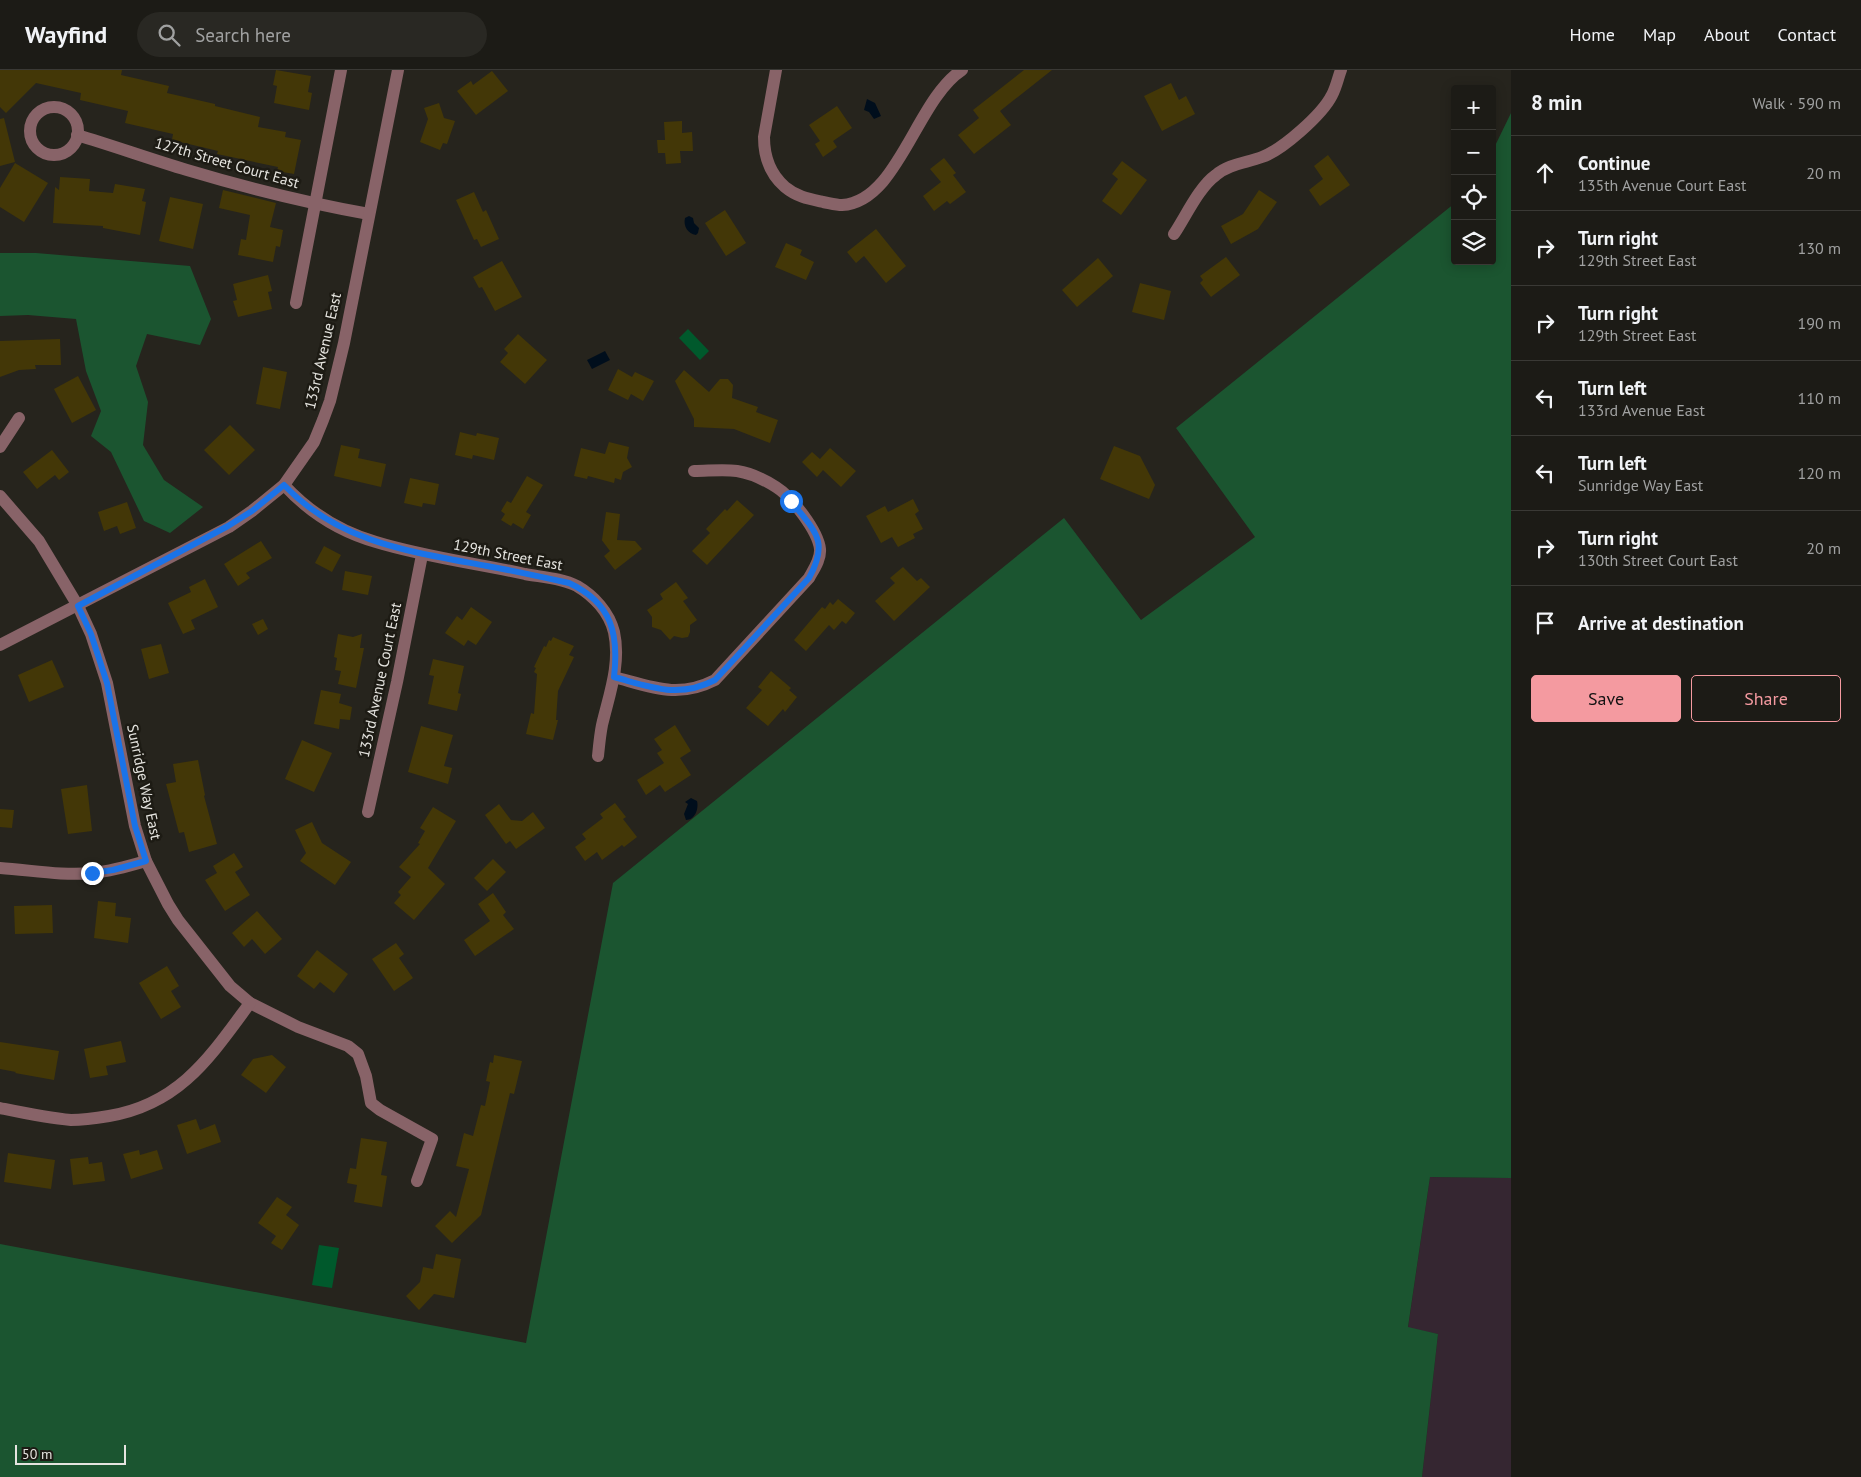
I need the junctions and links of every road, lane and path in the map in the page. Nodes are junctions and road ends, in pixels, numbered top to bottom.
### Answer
1 (341, 70) edge
2 (398, 70) edge
3 (776, 70) edge
4 (962, 70) edge
5 (1341, 70) edge
6 (77, 136) dead end
7 (316, 205) junction
8 (369, 214) junction
9 (1174, 234) dead end
10 (296, 303) dead end
11 (19, 418) dead end
12 (0, 447) edge
13 (694, 471) dead end
14 (284, 485) junction
15 (0, 496) edge
16 (422, 555) junction
17 (78, 606) junction
18 (0, 645) edge
19 (614, 677) junction
20 (598, 756) dead end
21 (368, 812) dead end
22 (146, 861) junction
23 (0, 868) edge
24 (250, 1003) junction
25 (0, 1108) edge
26 (417, 1181) dead end

1 - 7 street
2 - 8 street, 133rd Avenue East
3 - 4 street
5 - 9 street
6 - 7 street, 127th Street Court East
7 - 8 street, 127th Street Court East
7 - 10 street
8 - 14 street, 133rd Avenue East
11 - 12 street
13 - 19 street
14 - 16 street, 129th Street East
14 - 17 street, 133rd Avenue East
15 - 17 street, Sunridge Way East
16 - 19 street, 129th Street East
16 - 21 street, 133rd Avenue Court East
17 - 18 street, 133rd Avenue East
17 - 22 street, Sunridge Way East
19 - 20 street, 129th Street East
22 - 23 street
22 - 24 street, Sunridge Way East
24 - 25 street
24 - 26 street, Sunridge Way East

